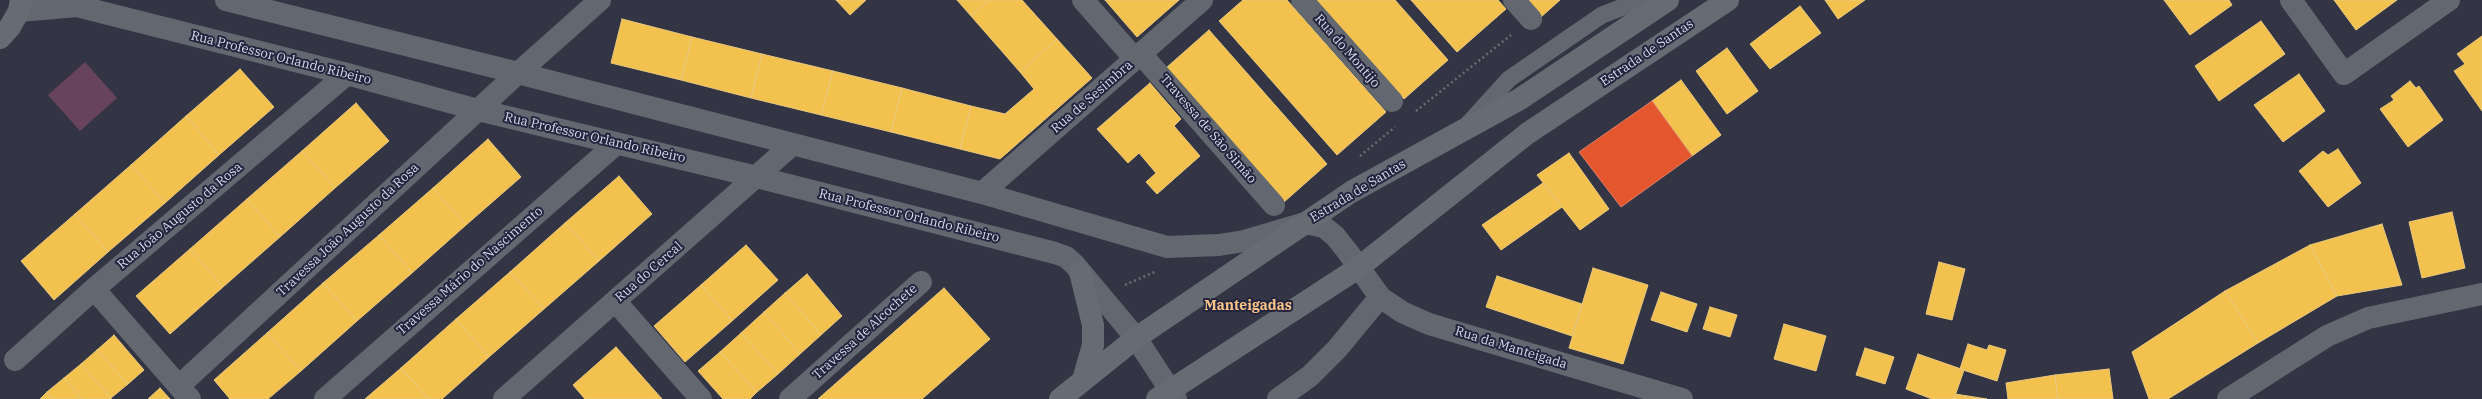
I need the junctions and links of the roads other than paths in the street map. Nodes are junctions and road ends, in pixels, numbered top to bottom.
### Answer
1 (226, 0) edge
2 (600, 0) edge
3 (1083, 0) edge
4 (1202, 0) edge
5 (1302, 0) edge
6 (1514, 0) edge
7 (1641, 0) edge
8 (1668, 0) edge
9 (1728, 0) edge
10 (2291, 0) edge
11 (2449, 0) edge
12 (20, 6) edge
13 (1531, 19) road end
14 (0, 38) edge
15 (1138, 57) junction
16 (518, 72) junction
17 (347, 74) junction
18 (1392, 102) dead end
19 (478, 110) junction
20 (1458, 134) junction
21 (616, 144) junction
22 (793, 144) junction
23 (757, 177) junction
24 (982, 193) junction
25 (1274, 205) dead end
26 (1305, 223) junction
27 (1358, 268) junction
28 (1080, 272) junction
29 (921, 282) dead end
30 (94, 289) junction
31 (2482, 294) edge
32 (1380, 297) junction
33 (615, 301) junction
34 (1136, 338) junction
35 (15, 360) dead end
36 (1083, 380) junction
37 (184, 393) edge
38 (1168, 396) edge
39 (325, 399) edge
40 (504, 399) edge
41 (701, 399) edge
42 (790, 399) edge
43 (1060, 399) edge
44 (1278, 399) edge
45 (1682, 399) edge
46 (2228, 399) edge

1 - 16 street
2 - 16 street, Travessa João Augusto da Rosa
3 - 15 street, Travessa de São Simão
4 - 15 street, Rua de Sesimbra
5 - 18 street, Rua do Montijo
6 - 13 street
7 - 20 lane
8 - 20 main road, Estrada de Santas
9 - 27 main road, Estrada de Santas
10 - 11 street
12 - 14 main road
12 - 17 street, Rua Professor Orlando Ribeiro
15 - 24 street, Rua de Sesimbra
15 - 25 street, Travessa de São Simão
16 - 19 street, Travessa João Augusto da Rosa
16 - 22 street
17 - 19 street, Rua Professor Orlando Ribeiro
17 - 30 street, Rua João Augusto da Rosa
19 - 21 street, Rua Professor Orlando Ribeiro
19 - 37 street, Travessa João Augusto da Rosa
20 - 26 main road, Estrada de Santas
21 - 23 street, Rua Professor Orlando Ribeiro
21 - 39 street, Travessa Mário do Nascimento
22 - 23 street, Rua do Cercal
22 - 24 street
23 - 28 street, Rua Professor Orlando Ribeiro
23 - 33 street, Rua do Cercal
24 - 26 street
26 - 27 street, Rua da Manteigada
26 - 34 main road, Estrada de Santas
27 - 32 street, Rua da Manteigada
27 - 38 main road, Estrada de Santas
28 - 34 street, Rua Professor Orlando Ribeiro
28 - 36 main road
29 - 42 street, Travessa de Alcochete
30 - 35 street, Rua João Augusto da Rosa
30 - 37 street
31 - 46 street
32 - 44 street
32 - 45 street, Rua da Manteigada
33 - 40 street, Rua do Cercal
33 - 41 street
34 - 36 main road, Estrada de Santas
34 - 38 street, Rua Professor Orlando Ribeiro
36 - 43 main road, Estrada de Santas

